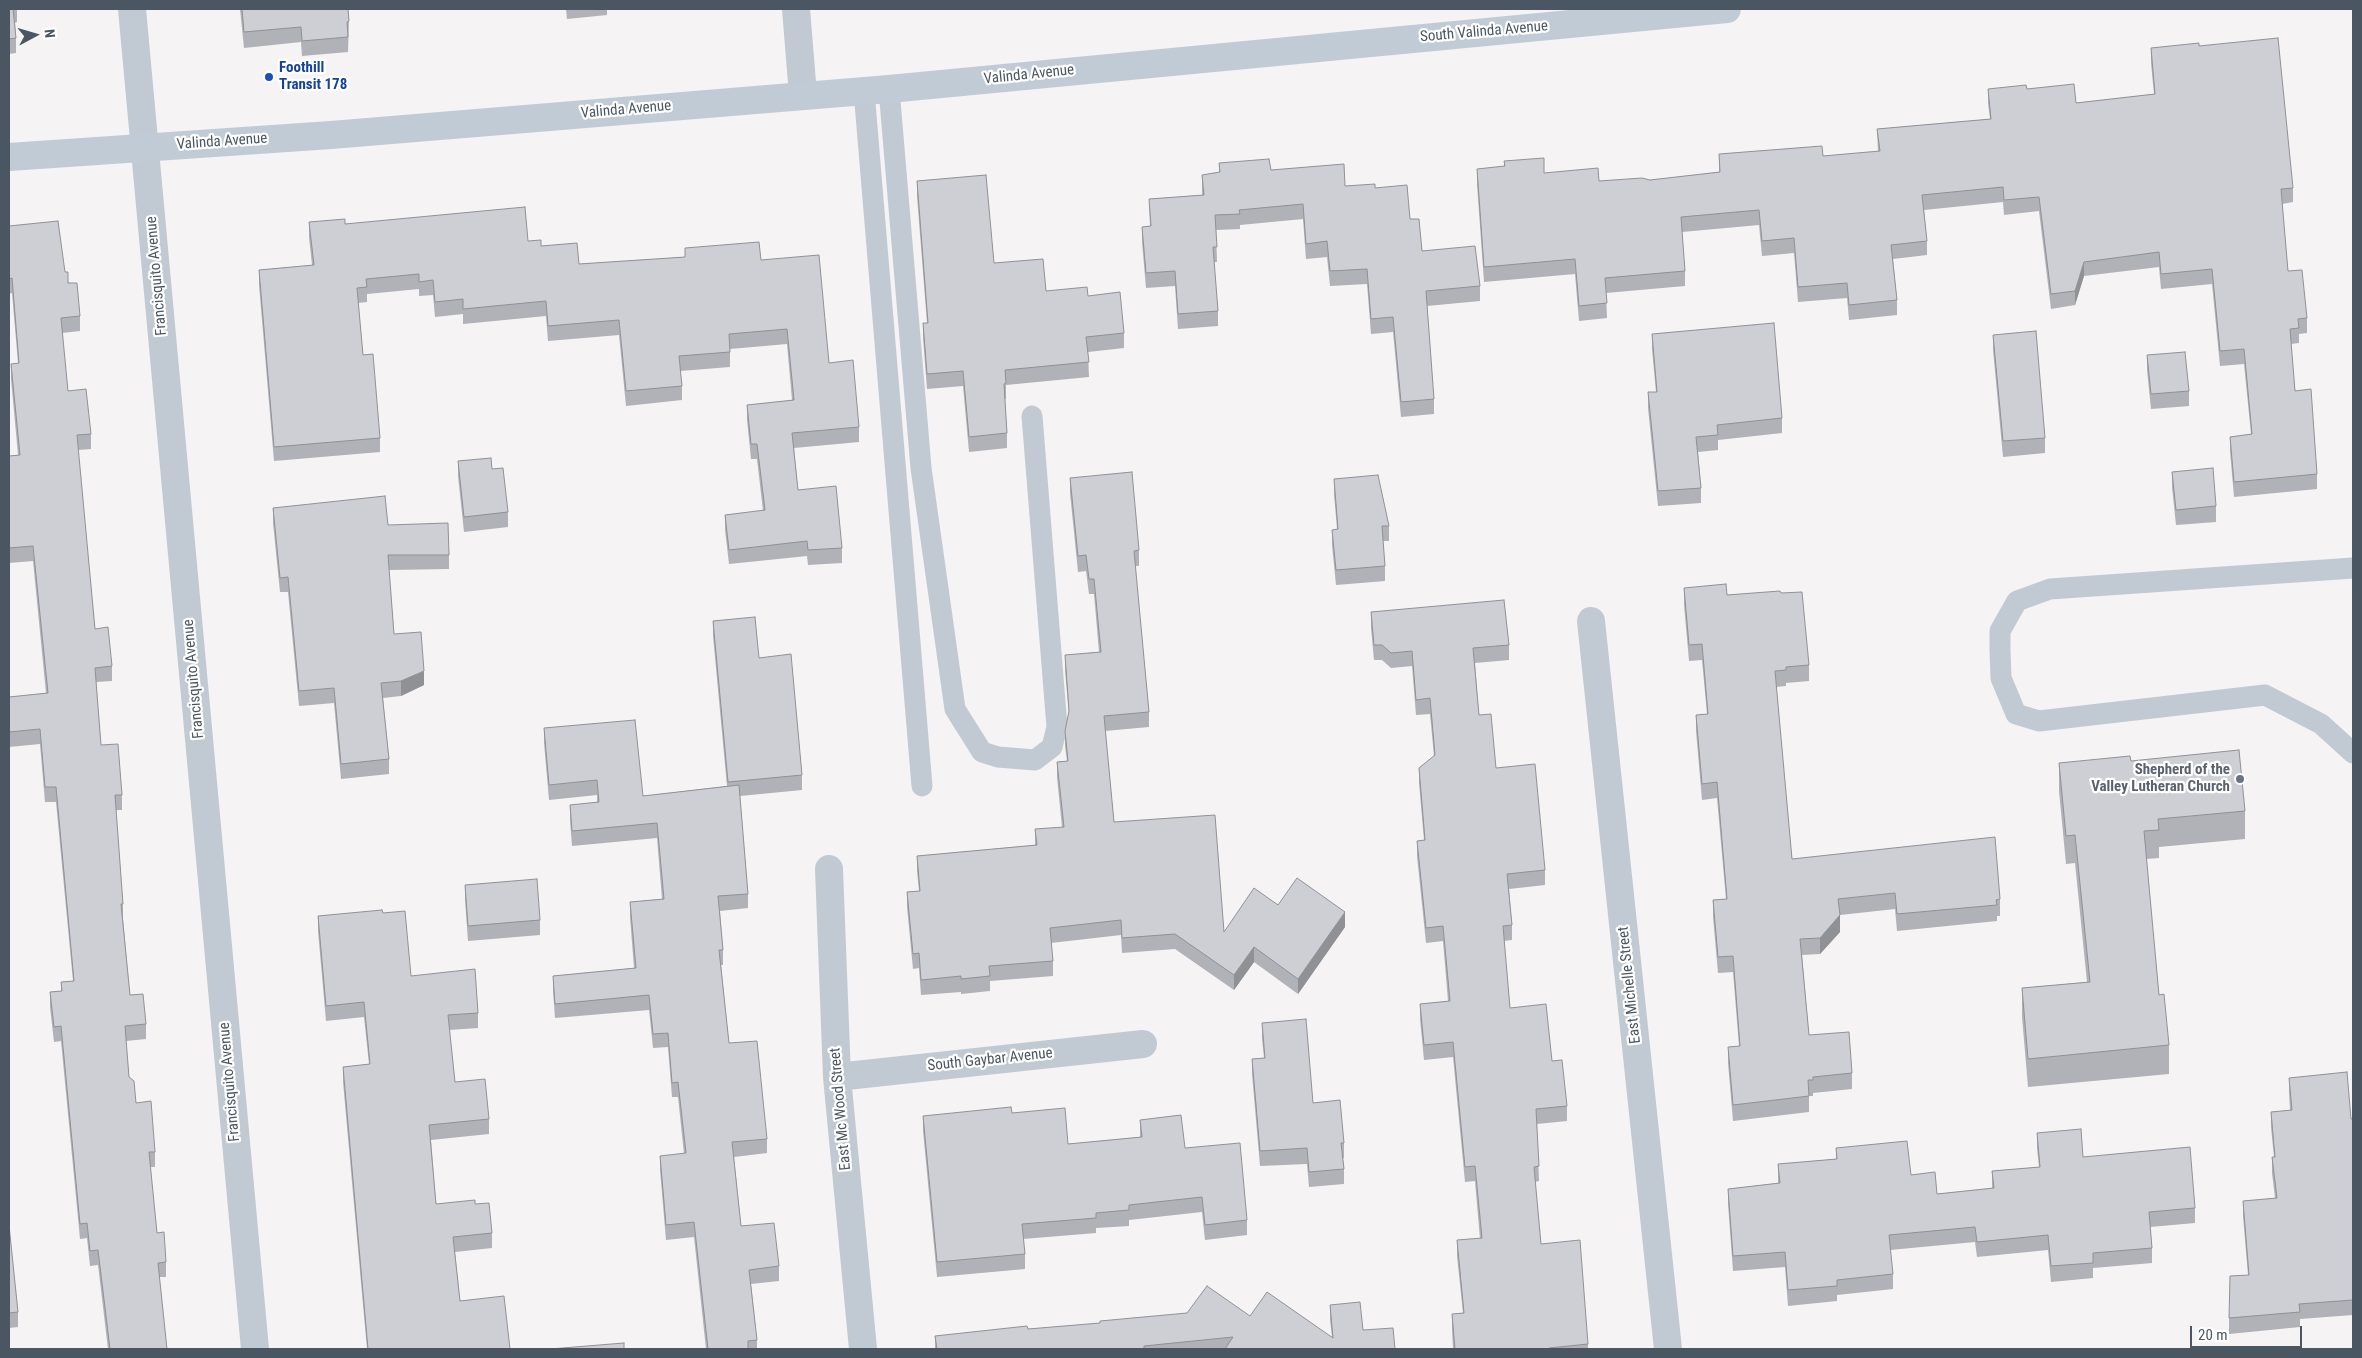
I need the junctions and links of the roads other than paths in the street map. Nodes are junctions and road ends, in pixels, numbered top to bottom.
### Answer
1 (132, 9) edge
2 (796, 9) edge
3 (1727, 9) edge
4 (1242, 54) joint
5 (877, 90) junction
6 (802, 95) junction
7 (145, 147) junction
8 (9, 157) edge
9 (1032, 416) dead end
10 (2353, 568) edge
11 (1591, 621) dead end
12 (2351, 752) edge
13 (922, 786) dead end
14 (829, 869) dead end
15 (1143, 1044) dead end
16 (837, 1077) junction
17 (255, 1349) edge
18 (863, 1349) edge
19 (1668, 1349) edge

1 - 7 street, Francisquito Avenue
2 - 6 street
3 - 4 main road, South Valinda Avenue
4 - 5 main road, Valinda Avenue
5 - 6 main road, Valinda Avenue
5 - 9 lane
5 - 13 lane
6 - 7 main road, Valinda Avenue
7 - 8 main road, Valinda Avenue
7 - 17 street, Francisquito Avenue
10 - 12 lane
11 - 19 street, East Michelle Street
14 - 16 street, East Mc Wood Street
15 - 16 street, South Gaybar Avenue
16 - 18 street, East Mc Wood Street

